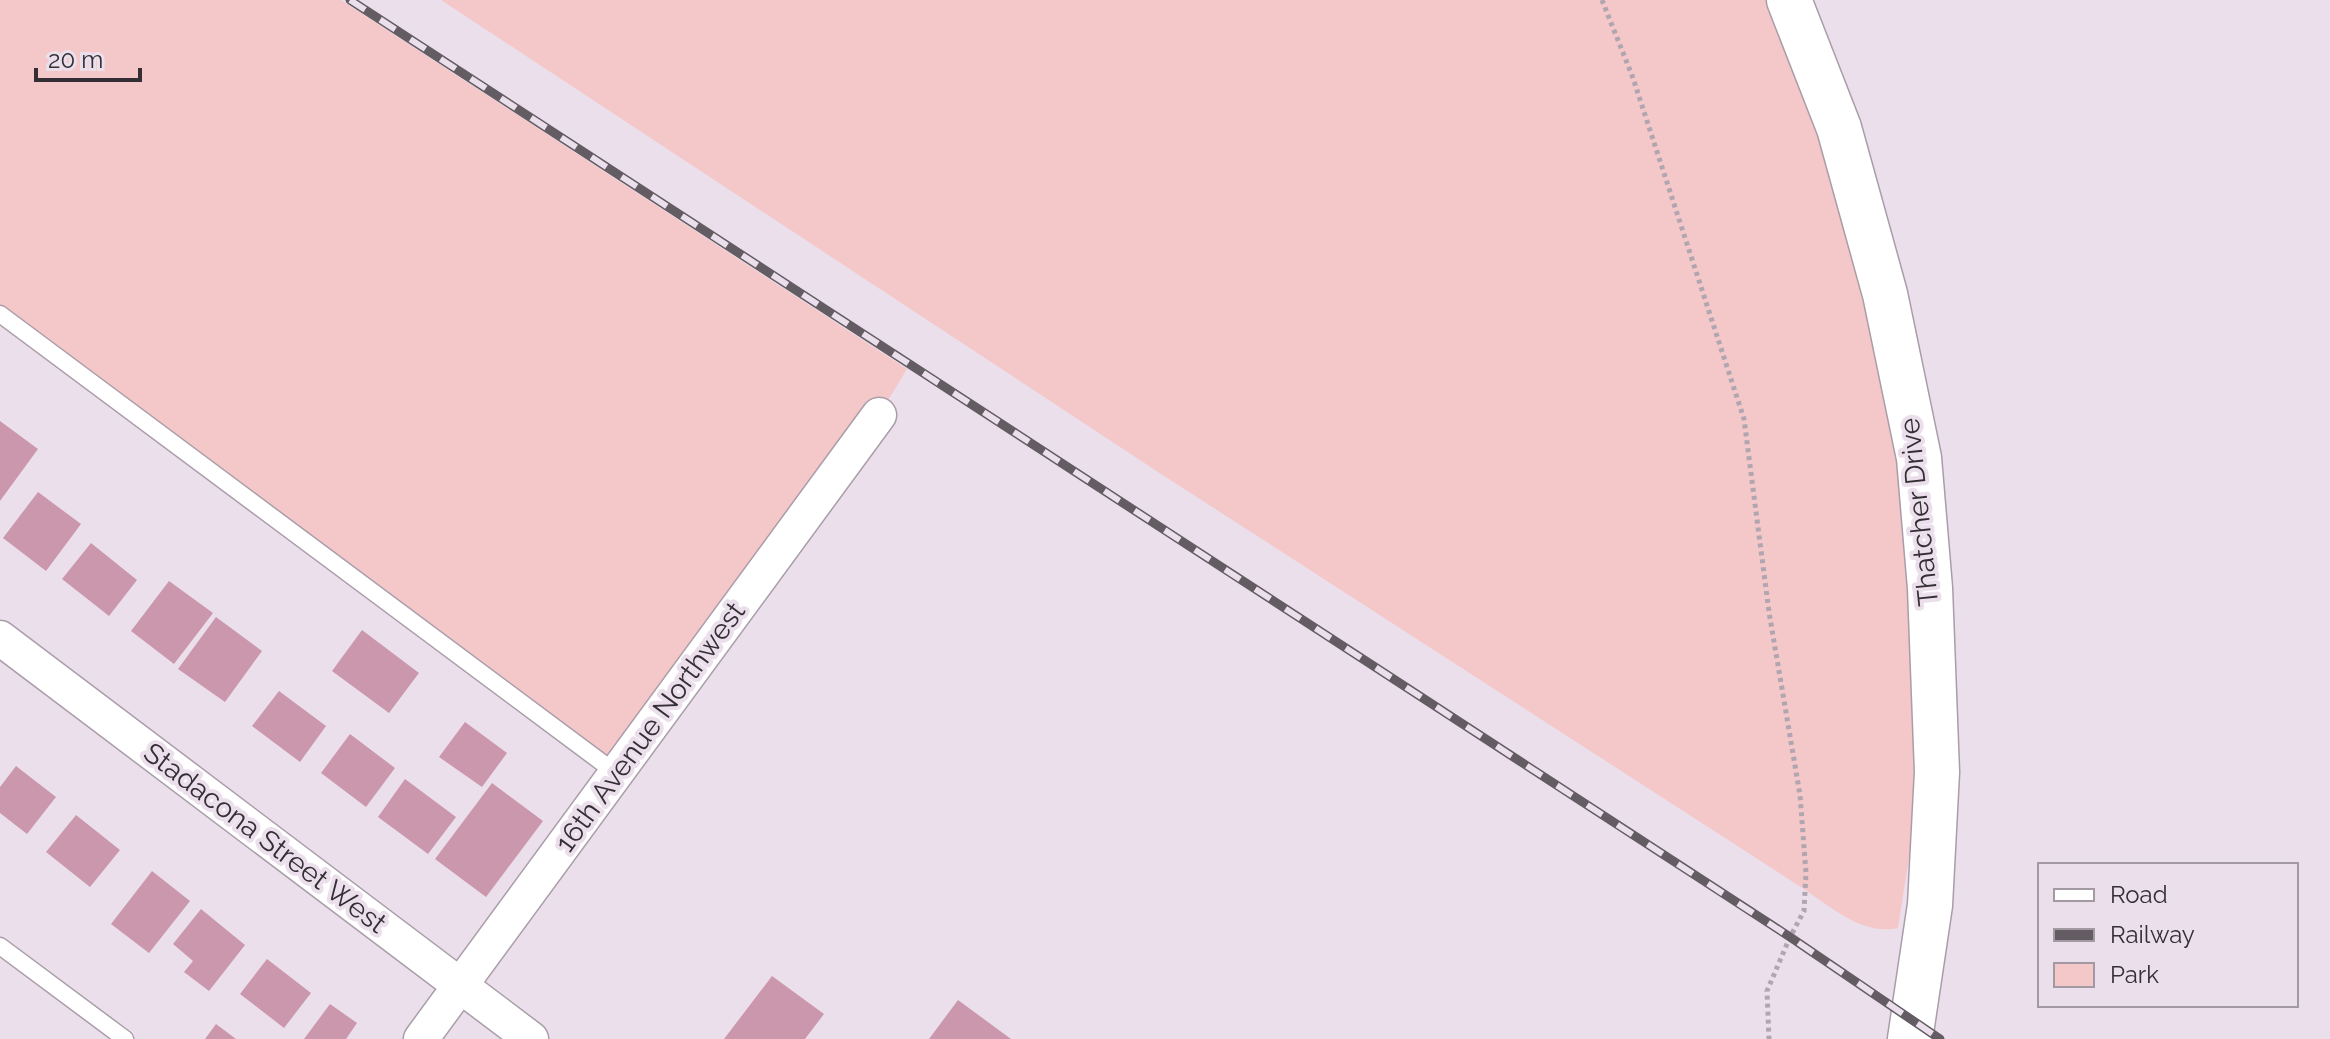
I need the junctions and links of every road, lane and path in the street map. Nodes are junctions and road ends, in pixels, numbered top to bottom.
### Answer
1 (1602, 0) edge
2 (1789, 0) edge
3 (0, 314) edge
4 (879, 415) dead end
5 (0, 638) edge
6 (616, 773) junction
7 (0, 946) edge
8 (461, 986) junction
9 (125, 1039) edge
10 (421, 1039) edge
11 (531, 1039) edge
12 (1769, 1039) edge
13 (1910, 1039) edge

1 - 12 path
2 - 13 main road, Thatcher Drive
3 - 6 lane
4 - 6 street, 16th Avenue Northwest
5 - 8 street, Stadacona Street West
6 - 8 street, 16th Avenue Northwest
7 - 9 lane
8 - 10 street, 16th Avenue Northwest
8 - 11 street, Stadacona Street West

